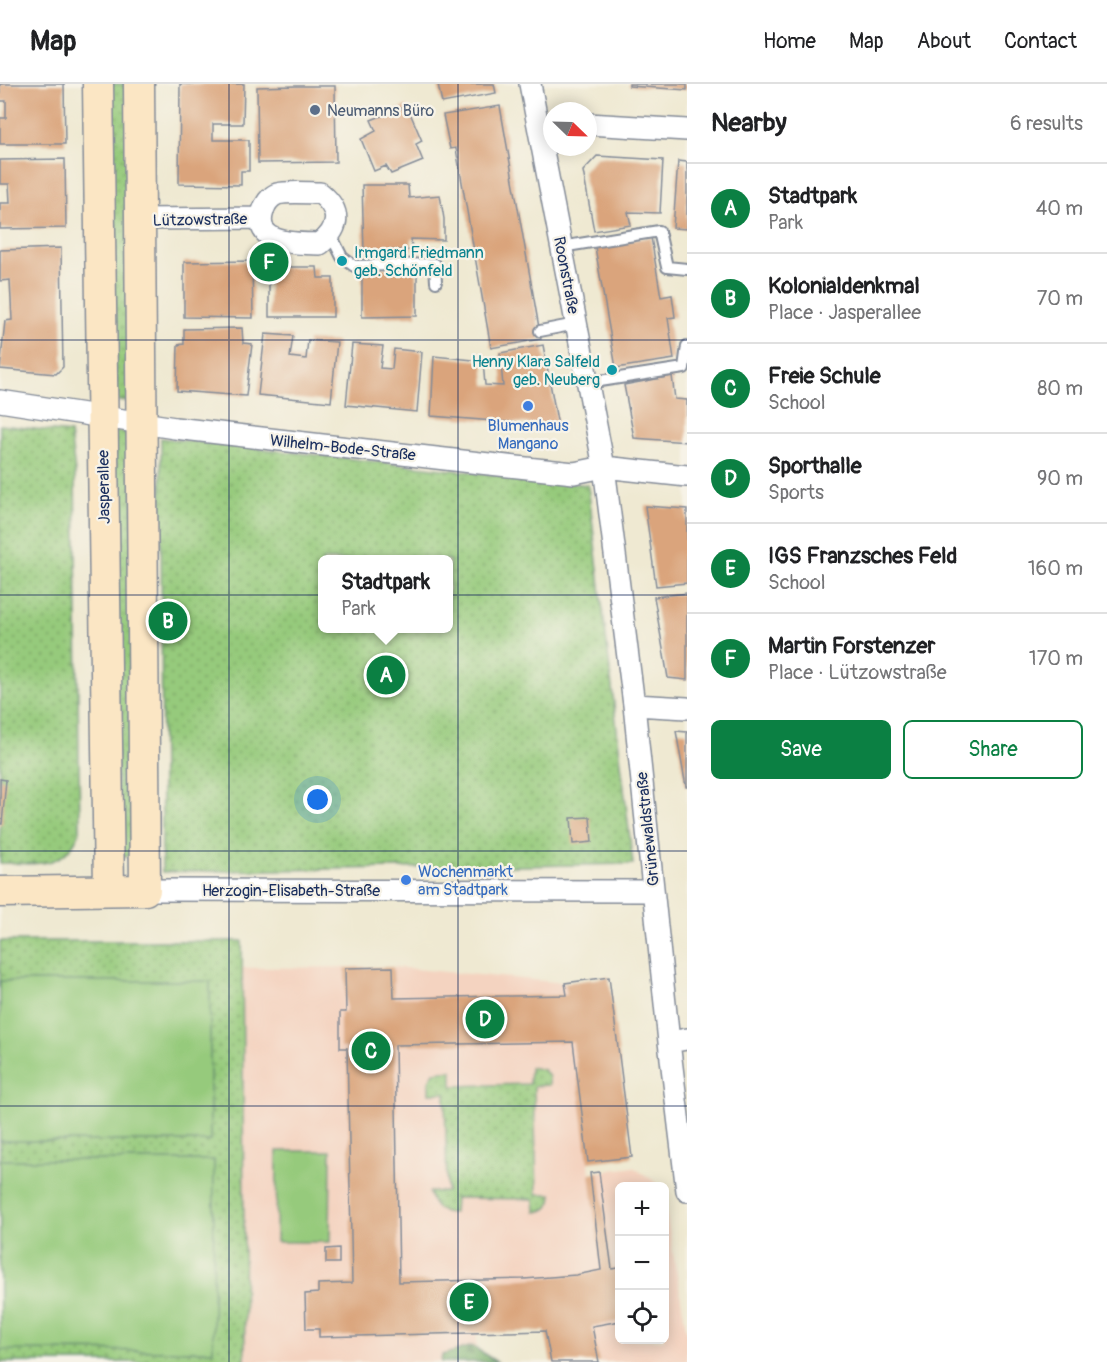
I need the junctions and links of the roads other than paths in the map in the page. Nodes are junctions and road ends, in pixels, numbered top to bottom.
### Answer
1 (98, 84) edge
2 (139, 84) edge
3 (530, 84) edge
4 (543, 117) edge
5 (597, 125) edge
6 (687, 130) edge
7 (549, 156) edge
8 (261, 218) junction
9 (140, 219) junction
10 (331, 236) junction
11 (561, 247) junction
12 (687, 269) edge
13 (436, 282) dead end
14 (576, 324) junction
15 (540, 331) dead end
16 (687, 346) edge
17 (587, 383) junction
18 (0, 401) edge
19 (102, 416) junction
20 (142, 422) junction
21 (604, 467) junction
22 (687, 476) edge
23 (634, 705) junction
24 (687, 708) edge
25 (109, 890) junction
26 (145, 890) junction
27 (653, 891) junction
28 (0, 892) edge
29 (678, 1041) edge
30 (687, 1191) edge

1 - 19 street, Jasperallee
2 - 9 street
3 - 4 street, Roonstraße
5 - 6 street
7 - 11 street, Roonstraße
8 - 9 street, Lützowstraße
8 - 10 street, Lützowstraße
8 - 10 street, Lützowstraße
9 - 20 street
10 - 13 lane
11 - 12 lane
11 - 14 street, Roonstraße
14 - 15 lane
14 - 17 street, Roonstraße
16 - 17 lane
17 - 21 street, Roonstraße
18 - 19 street, Wilhelm-Bode-Straße
19 - 20 street, Wilhelm-Bode-Straße
19 - 25 street, Jasperallee
20 - 21 street, Wilhelm-Bode-Straße
20 - 26 street
21 - 22 street, Wilhelm-Bode-Straße
21 - 23 street, Grünewaldstraße
23 - 24 street
23 - 27 street, Grünewaldstraße
25 - 26 street, Herzogin-Elisabeth-Straße
25 - 28 street, Herzogin-Elisabeth-Straße
26 - 27 street, Herzogin-Elisabeth-Straße
27 - 29 street, Grünewaldstraße
29 - 30 street, Grünewaldstraße

